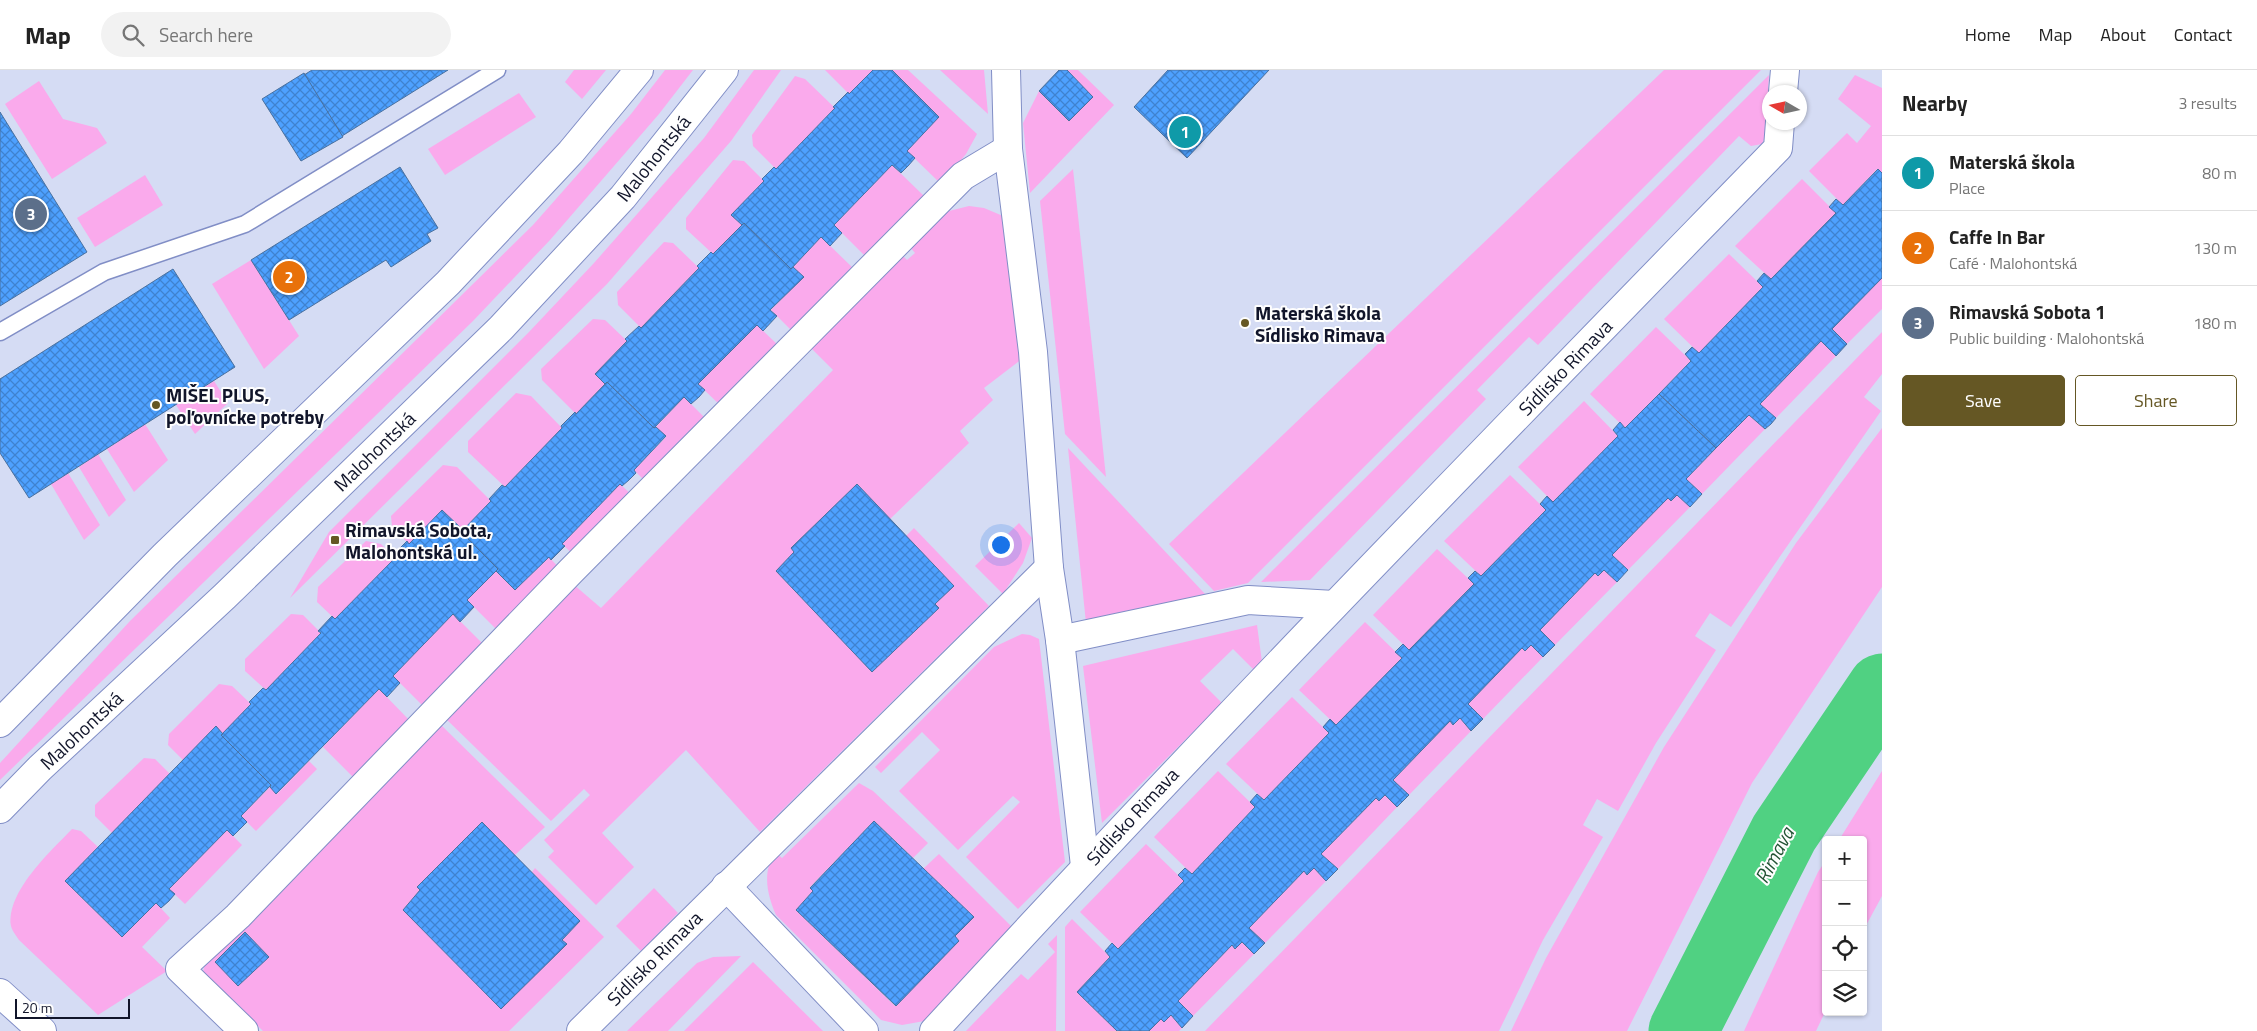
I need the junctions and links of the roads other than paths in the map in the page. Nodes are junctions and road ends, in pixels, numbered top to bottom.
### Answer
1 (497, 70) edge
2 (638, 70) edge
3 (724, 70) edge
4 (1006, 70) edge
5 (1785, 70) edge
6 (1784, 85) edge
7 (1779, 130) edge
8 (1008, 149) junction
9 (0, 332) edge
10 (1049, 568) junction
11 (1334, 604) junction
12 (1060, 640) junction
13 (0, 723) edge
14 (0, 809) edge
15 (1085, 866) junction
16 (726, 886) junction
17 (0, 993) edge
18 (42, 1031) edge
19 (244, 1031) edge
20 (581, 1031) edge
21 (864, 1031) edge
22 (934, 1031) edge

1 - 9 lane
2 - 13 street
3 - 14 street, Malohontská
4 - 8 street
5 - 6 street
7 - 11 street, Sídlisko Rimava
8 - 10 street
8 - 19 street
10 - 12 street
10 - 16 street, Sídlisko Rimava
11 - 12 street
11 - 15 street, Sídlisko Rimava
12 - 15 street
15 - 22 street, Sídlisko Rimava
16 - 20 street, Sídlisko Rimava
16 - 21 street
17 - 18 street

